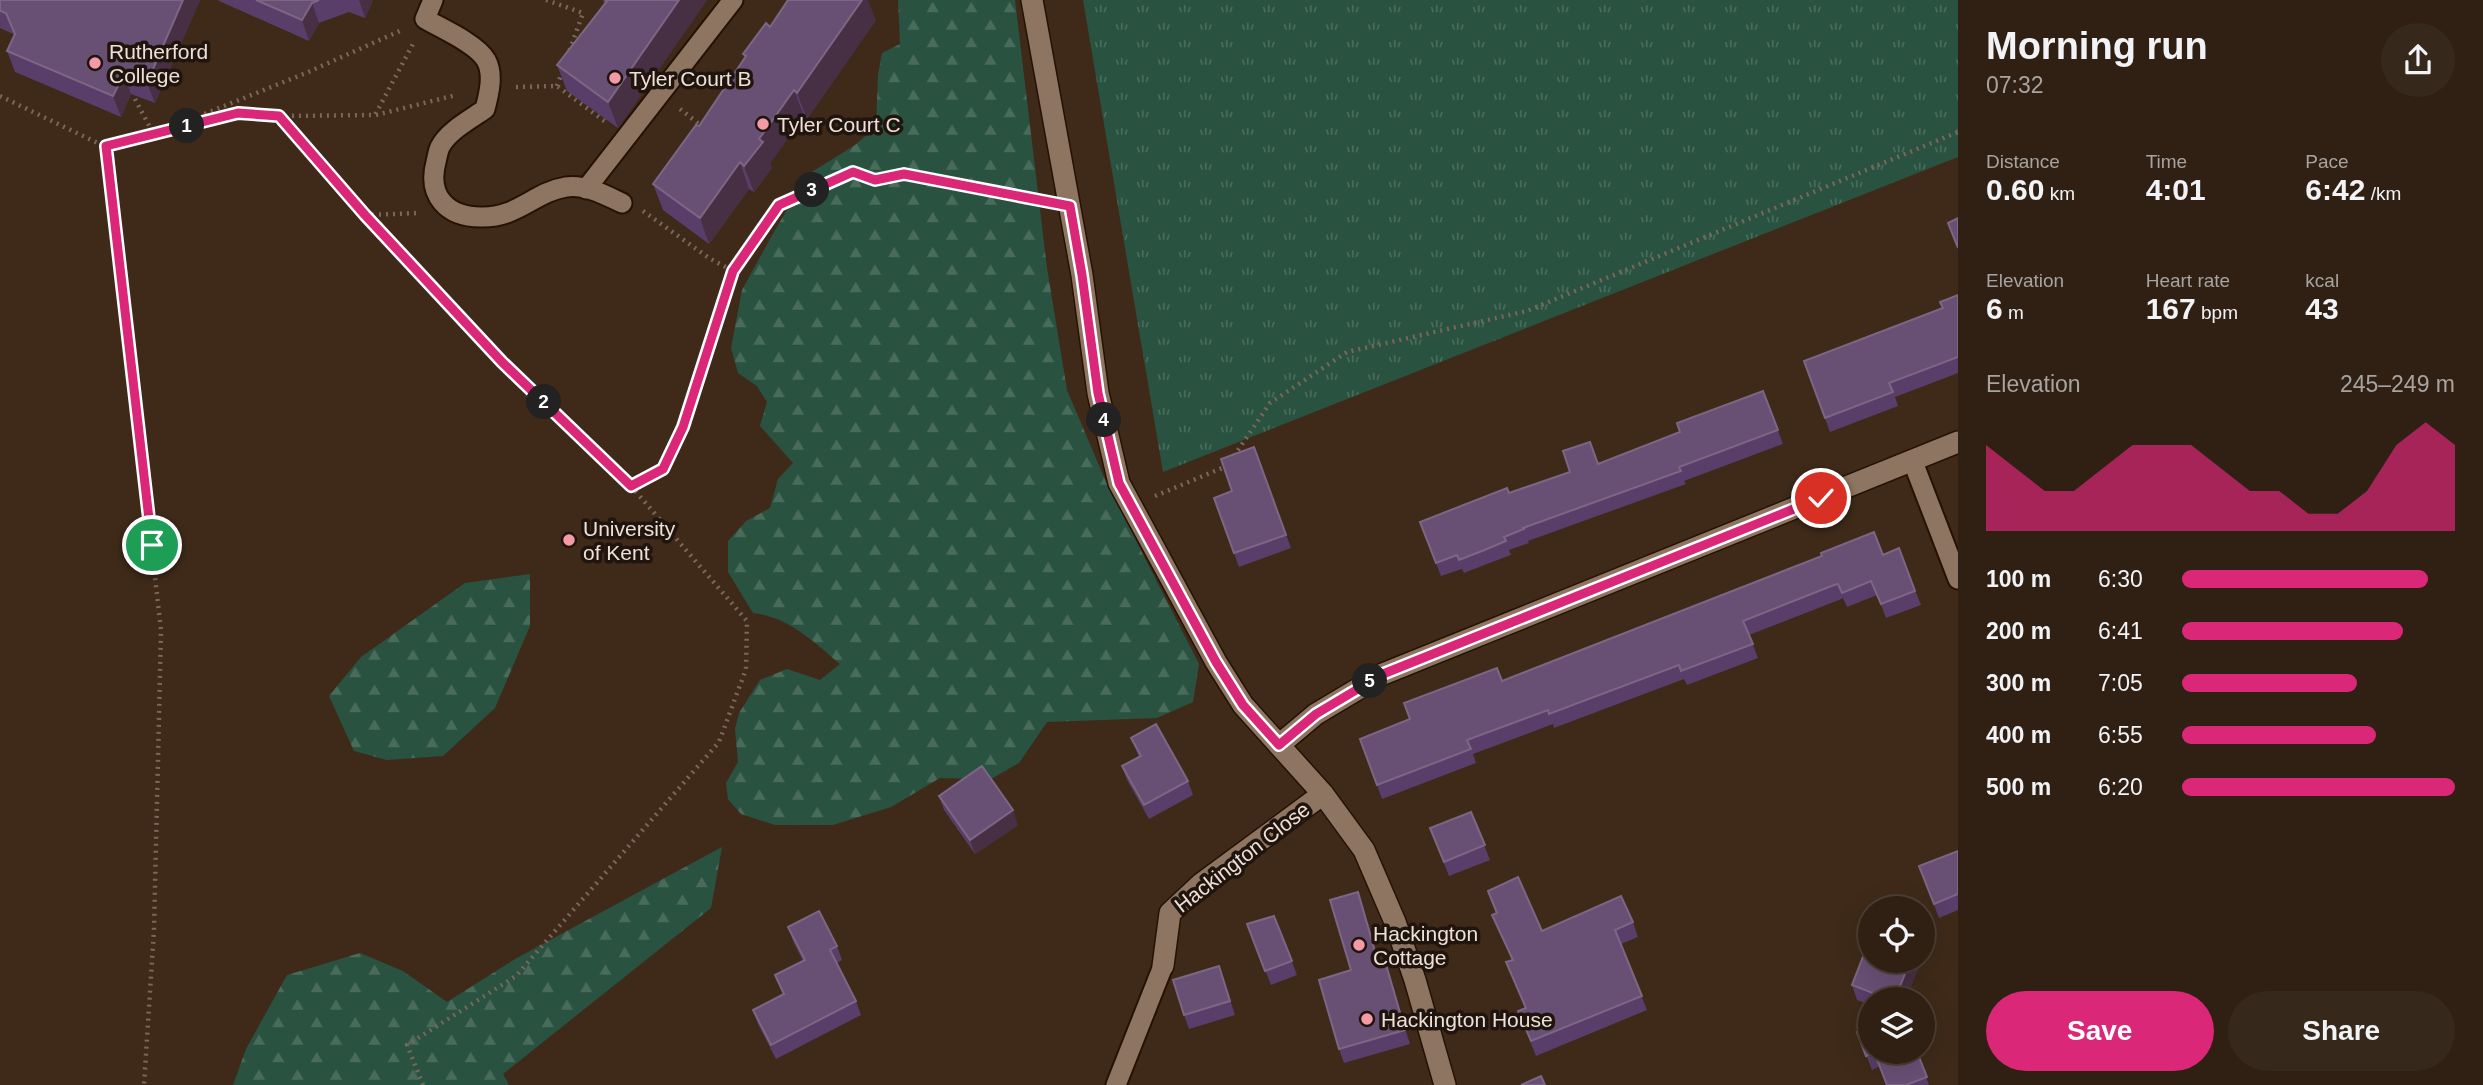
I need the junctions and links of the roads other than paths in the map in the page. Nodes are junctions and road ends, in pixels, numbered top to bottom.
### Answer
1 (433, 0) edge
2 (733, 0) edge
3 (1032, 0) edge
4 (586, 189) junction
5 (622, 202) dead end
6 (1958, 442) edge
7 (1913, 462) junction
8 (1958, 579) edge
9 (1279, 745) junction
10 (1323, 794) junction
11 (1163, 966) joint
12 (1116, 1085) edge
13 (1446, 1085) edge

1 - 4 lane
2 - 4 lane
3 - 9 street
4 - 5 lane
6 - 7 street
7 - 8 lane
7 - 9 street
9 - 10 street
10 - 11 street, Hackington Close
10 - 13 street
11 - 12 lane

